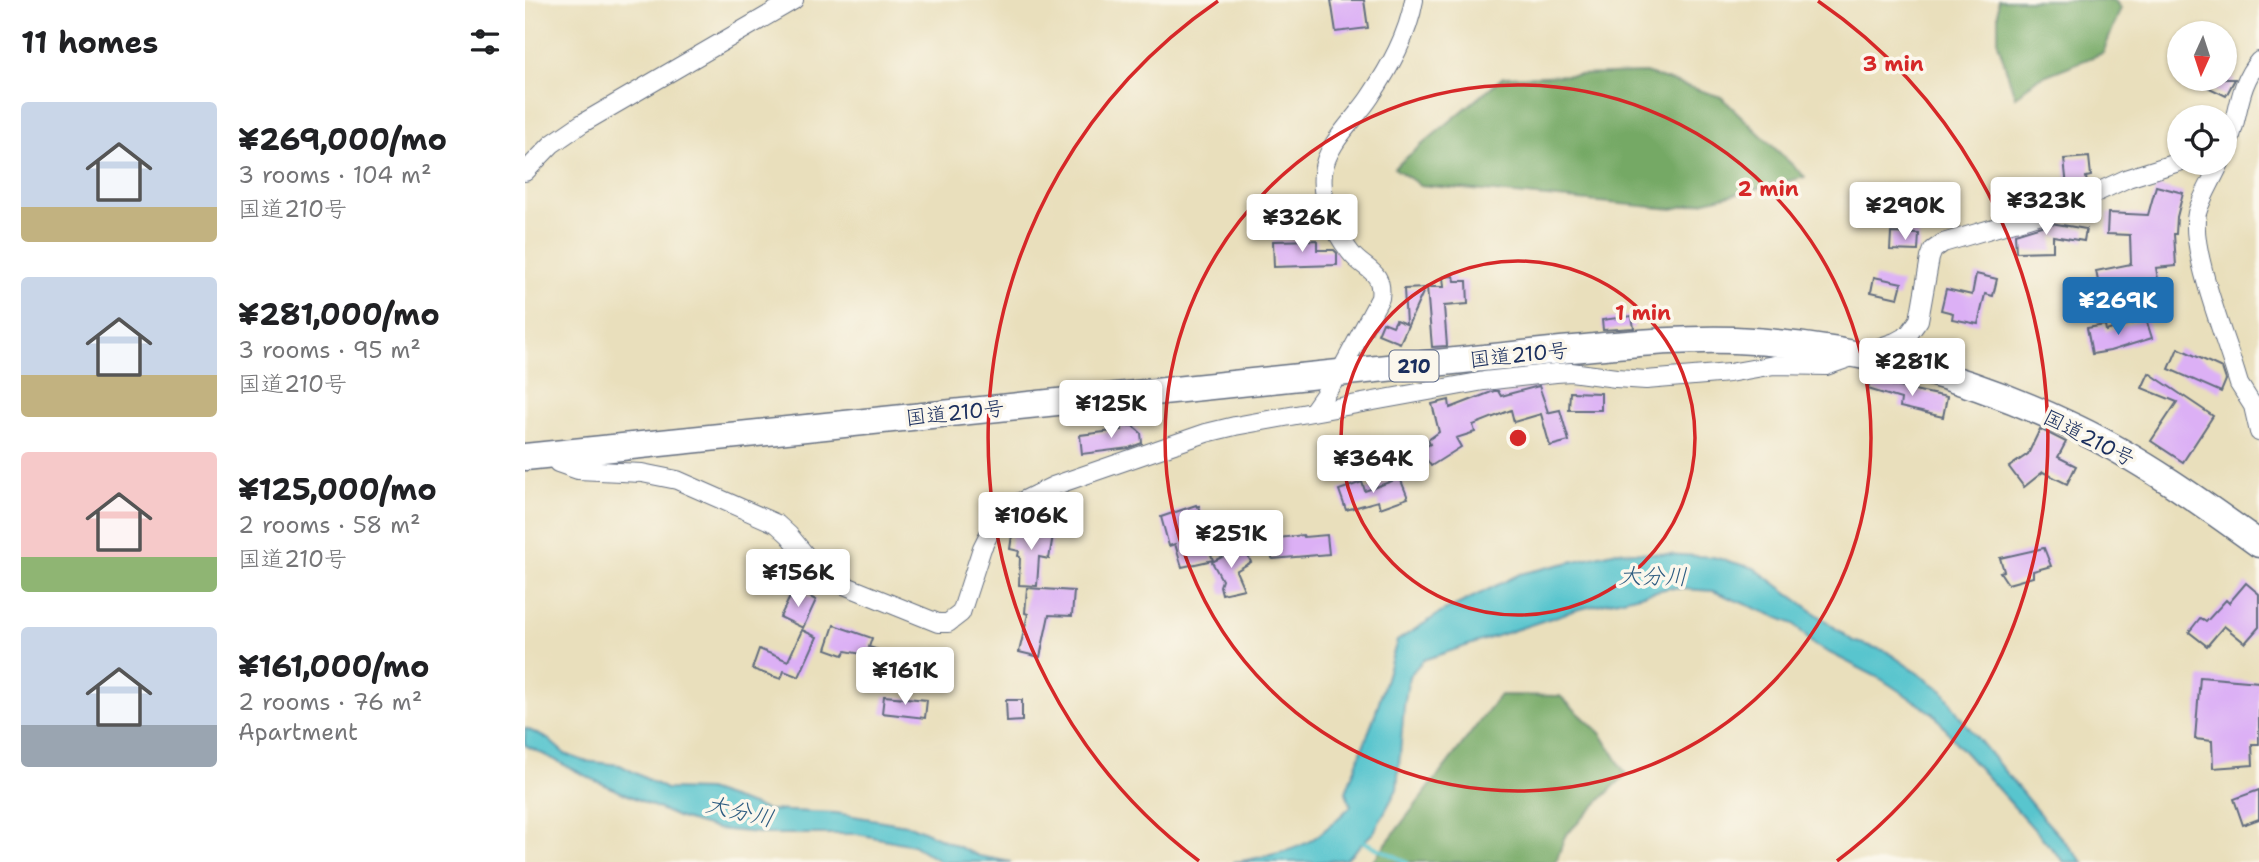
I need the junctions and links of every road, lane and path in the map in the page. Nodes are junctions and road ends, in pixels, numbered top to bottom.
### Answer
1 (794, 0) edge
2 (1414, 0) edge
3 (2259, 61) edge
4 (2236, 105) edge
5 (2167, 166) edge
6 (525, 172) edge
7 (2215, 175) edge
8 (1862, 355) junction
9 (1339, 374) junction
10 (1313, 411) junction
11 (2259, 432) edge
12 (555, 454) junction
13 (525, 457) edge
14 (2259, 544) edge

1 - 6 street
2 - 9 street
3 - 4 street
5 - 8 street
7 - 11 street
8 - 9 highway, 国道210号 / 210
8 - 10 street
8 - 14 highway, 国道210号 / 210
9 - 10 street
9 - 12 highway, 国道210号 / 210
10 - 12 street
12 - 13 highway, 国道210号 / 210

